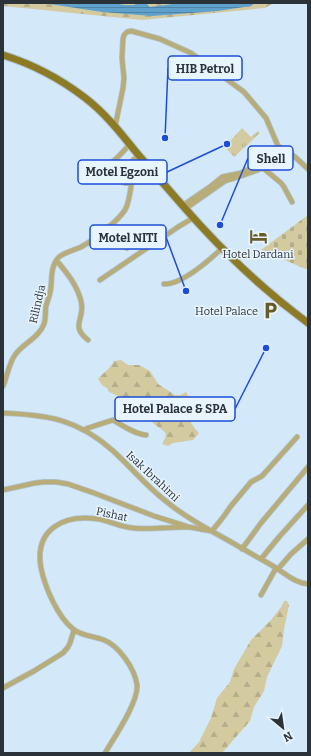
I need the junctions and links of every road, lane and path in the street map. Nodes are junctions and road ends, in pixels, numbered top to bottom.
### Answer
1 (3, 55) edge
2 (115, 127) junction
3 (130, 144) junction
4 (278, 146) junction
5 (137, 155) junction
6 (92, 169) dead end
7 (308, 169) edge
8 (131, 183) junction
9 (292, 202) dead end
10 (184, 207) junction
11 (193, 218) junction
12 (109, 226) junction
13 (127, 248) dead end
14 (222, 248) junction
15 (57, 261) junction
16 (100, 280) dead end
17 (164, 284) dead end
18 (308, 323) edge
19 (88, 340) dead end
20 (3, 386) edge
21 (3, 413) edge
22 (84, 430) junction
23 (146, 435) dead end
24 (297, 437) dead end
25 (308, 468) edge
26 (3, 490) edge
27 (308, 505) edge
28 (189, 527) junction
29 (212, 531) junction
30 (308, 539) edge
31 (242, 548) junction
32 (261, 559) junction
33 (277, 569) junction
34 (308, 583) edge
35 (261, 595) dead end
36 (74, 630) junction
37 (3, 688) edge
38 (105, 753) edge

1 - 2 main road
2 - 3 main road
2 - 4 street
3 - 5 main road
3 - 6 street
4 - 7 street
4 - 10 street
5 - 8 street
5 - 8 street
5 - 10 main road
8 - 12 street
9 - 10 street
10 - 11 main road
11 - 14 main road
11 - 16 street
12 - 13 street
12 - 15 street
14 - 17 street
14 - 18 main road
15 - 19 street
15 - 20 street, Rilindja
21 - 22 street, Isak Ibrahimi
22 - 23 street, Isak Ibrahimi
22 - 29 street, Isak Ibrahimi
24 - 29 street
25 - 31 street
26 - 28 street, Pishat
27 - 32 street
28 - 29 street, Pishat
28 - 36 street, Pishat
29 - 31 street, Isak Ibrahimi
30 - 33 street
31 - 32 street, Isak Ibrahimi
32 - 33 street, Isak Ibrahimi
33 - 34 street, Isak Ibrahimi
33 - 35 street
36 - 37 street
36 - 38 street, Pishat

